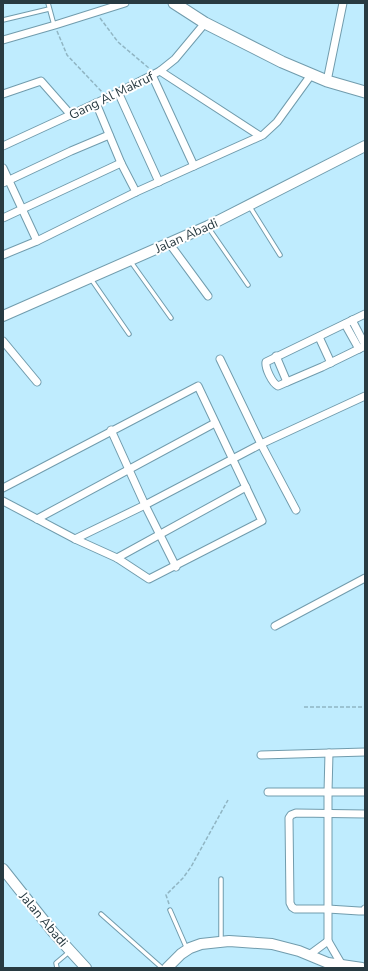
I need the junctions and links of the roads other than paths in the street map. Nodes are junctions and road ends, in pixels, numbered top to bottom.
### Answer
1 (48, 3) edge
2 (125, 3) edge
3 (174, 3) edge
4 (343, 3) edge
5 (49, 9) junction
6 (3, 20) edge
7 (205, 23) junction
8 (55, 25) junction
9 (3, 40) edge
10 (156, 73) junction
11 (311, 75) junction
12 (327, 81) junction
13 (118, 92) junction
14 (365, 92) edge
15 (3, 94) edge
16 (96, 103) junction
17 (71, 115) junction
18 (109, 135) junction
19 (260, 136) junction
20 (3, 146) edge
21 (365, 146) edge
22 (122, 163) junction
23 (194, 166) junction
24 (3, 168) edge
25 (6, 182) edge
26 (159, 182) junction
27 (136, 192) junction
28 (249, 206) junction
29 (22, 210) junction
30 (3, 218) edge
31 (208, 226) junction
32 (37, 241) junction
33 (169, 243) junction
34 (280, 254) dead end
35 (3, 255) edge
36 (130, 260) junction
37 (90, 277) junction
38 (248, 285) dead end
39 (208, 296) dead end
40 (365, 314) edge
41 (3, 316) edge
42 (171, 318) dead end
43 (349, 322) junction
44 (129, 334) dead end
45 (319, 336) junction
46 (3, 341) edge
47 (363, 347) edge
48 (276, 356) junction
49 (365, 356) edge
50 (220, 358) dead end
51 (331, 363) junction
52 (37, 382) dead end
53 (287, 382) junction
54 (365, 396) edge
55 (215, 423) junction
56 (111, 430) junction
57 (261, 444) junction
58 (232, 459) junction
59 (129, 470) junction
60 (3, 488) edge
61 (246, 488) junction
62 (3, 501) edge
63 (145, 504) junction
64 (296, 510) dead end
65 (37, 519) junction
66 (160, 535) junction
67 (75, 539) junction
68 (117, 558) junction
69 (176, 567) junction
70 (365, 578) edge
71 (276, 626) dead end
72 (365, 752) edge
73 (329, 753) junction
74 (260, 754) dead end
75 (268, 792) dead end
76 (328, 792) junction
77 (365, 792) edge
78 (328, 814) junction
79 (365, 814) edge
80 (3, 869) edge
81 (221, 879) dead end
82 (328, 909) junction
83 (365, 909) edge
84 (170, 910) road end
85 (101, 914) dead end
86 (328, 941) junction
87 (221, 942) junction
88 (187, 949) junction
89 (70, 951) junction
90 (309, 955) junction
91 (342, 965) junction
92 (57, 968) edge
93 (86, 968) edge
94 (162, 968) edge
95 (167, 968) edge
96 (362, 968) edge

1 - 5 lane
2 - 8 street
3 - 7 main road
4 - 12 street
5 - 6 lane
5 - 8 lane
7 - 10 street, Gang Al Makruf
7 - 11 main road
8 - 9 street
10 - 13 street, Gang Al Makruf
10 - 19 street
10 - 23 street
11 - 12 main road
11 - 19 street
12 - 14 main road
13 - 16 street, Gang Al Makruf
13 - 26 street
15 - 17 street
16 - 17 street, Gang Al Makruf
16 - 18 street
17 - 20 street, Gang Al Makruf
18 - 22 street
18 - 25 street
19 - 23 street
21 - 28 street, Jalan Abadi
22 - 27 street
22 - 29 street
23 - 26 street
24 - 25 street
25 - 29 street
26 - 27 street
27 - 32 street
28 - 31 street, Jalan Abadi
28 - 34 lane
29 - 30 street
29 - 32 street
31 - 33 street, Jalan Abadi
31 - 38 lane
32 - 35 street
33 - 36 street, Jalan Abadi
33 - 39 street
36 - 37 street, Jalan Abadi
36 - 42 lane
37 - 41 street, Jalan Abadi
37 - 44 lane
40 - 43 street
43 - 45 street
43 - 47 street
45 - 48 street
45 - 51 street
46 - 52 street
47 - 49 street
47 - 51 street
48 - 53 street
48 - 53 street
50 - 57 street
51 - 53 street
54 - 57 street
55 - 56 street
55 - 58 street
55 - 59 street
56 - 59 street
56 - 60 street
57 - 58 street
57 - 64 street
58 - 61 street
58 - 63 street
59 - 63 street
59 - 65 street
61 - 66 street
61 - 69 street
62 - 65 street
63 - 66 street
63 - 67 street
65 - 67 street
66 - 68 street
66 - 69 street
67 - 68 street
68 - 69 street
70 - 71 street
72 - 73 street
73 - 74 street
73 - 76 street
75 - 76 street
76 - 77 street
76 - 78 street
78 - 79 street
78 - 82 street
78 - 82 street
80 - 89 street, Jalan Abadi
81 - 87 lane
82 - 83 street
82 - 86 street
84 - 88 lane
85 - 94 lane
86 - 90 street
86 - 91 street
87 - 88 street
87 - 90 street
88 - 95 street
89 - 92 lane
89 - 93 street, Jalan Abadi
90 - 91 street
91 - 96 street

